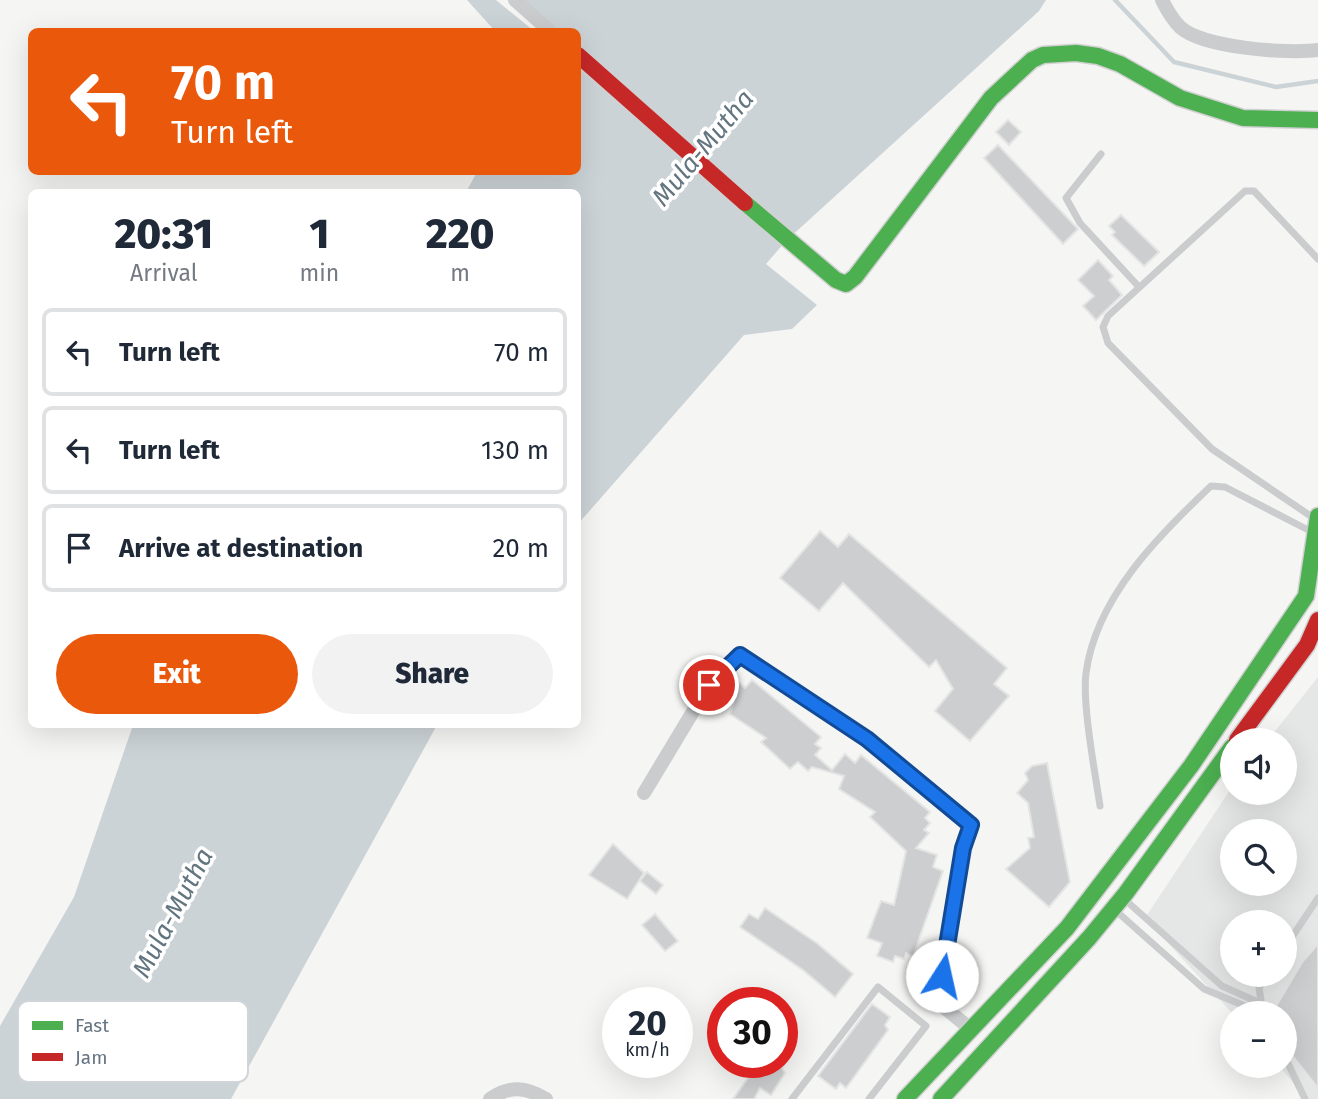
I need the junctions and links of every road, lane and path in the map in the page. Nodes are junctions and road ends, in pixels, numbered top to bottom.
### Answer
1 (515, 0) edge
2 (1162, 0) edge
3 (546, 28) edge
4 (1318, 50) edge
5 (581, 58) edge
6 (1318, 120) edge
7 (1101, 154) dead end
8 (1318, 259) edge
9 (1139, 288) junction
10 (1316, 523) edge
11 (1318, 620) edge
12 (1246, 728) edge
13 (1220, 763) edge
14 (644, 793) dead end
15 (1100, 806) dead end
16 (1137, 838) junction
17 (1156, 851) junction
18 (1318, 898) edge
19 (1117, 903) junction
20 (1297, 930) edge
21 (1234, 1001) edge
22 (1256, 1001) edge
23 (972, 1030) junction
24 (1295, 1078) edge
25 (490, 1099) edge
26 (546, 1099) edge
27 (792, 1099) edge
28 (869, 1099) edge
29 (905, 1099) edge
30 (941, 1099) edge
31 (1305, 1099) edge

1 - 3 street
2 - 4 street
5 - 6 main road
7 - 9 lane
8 - 9 lane
9 - 10 lane
10 - 15 lane
10 - 16 main road
11 - 12 main road
13 - 17 main road
14 - 23 street
16 - 17 main road
16 - 23 main road
17 - 19 main road
18 - 20 lane
19 - 21 lane
19 - 22 lane
19 - 30 main road
23 - 29 main road
24 - 31 lane
25 - 26 street
27 - 28 lane

